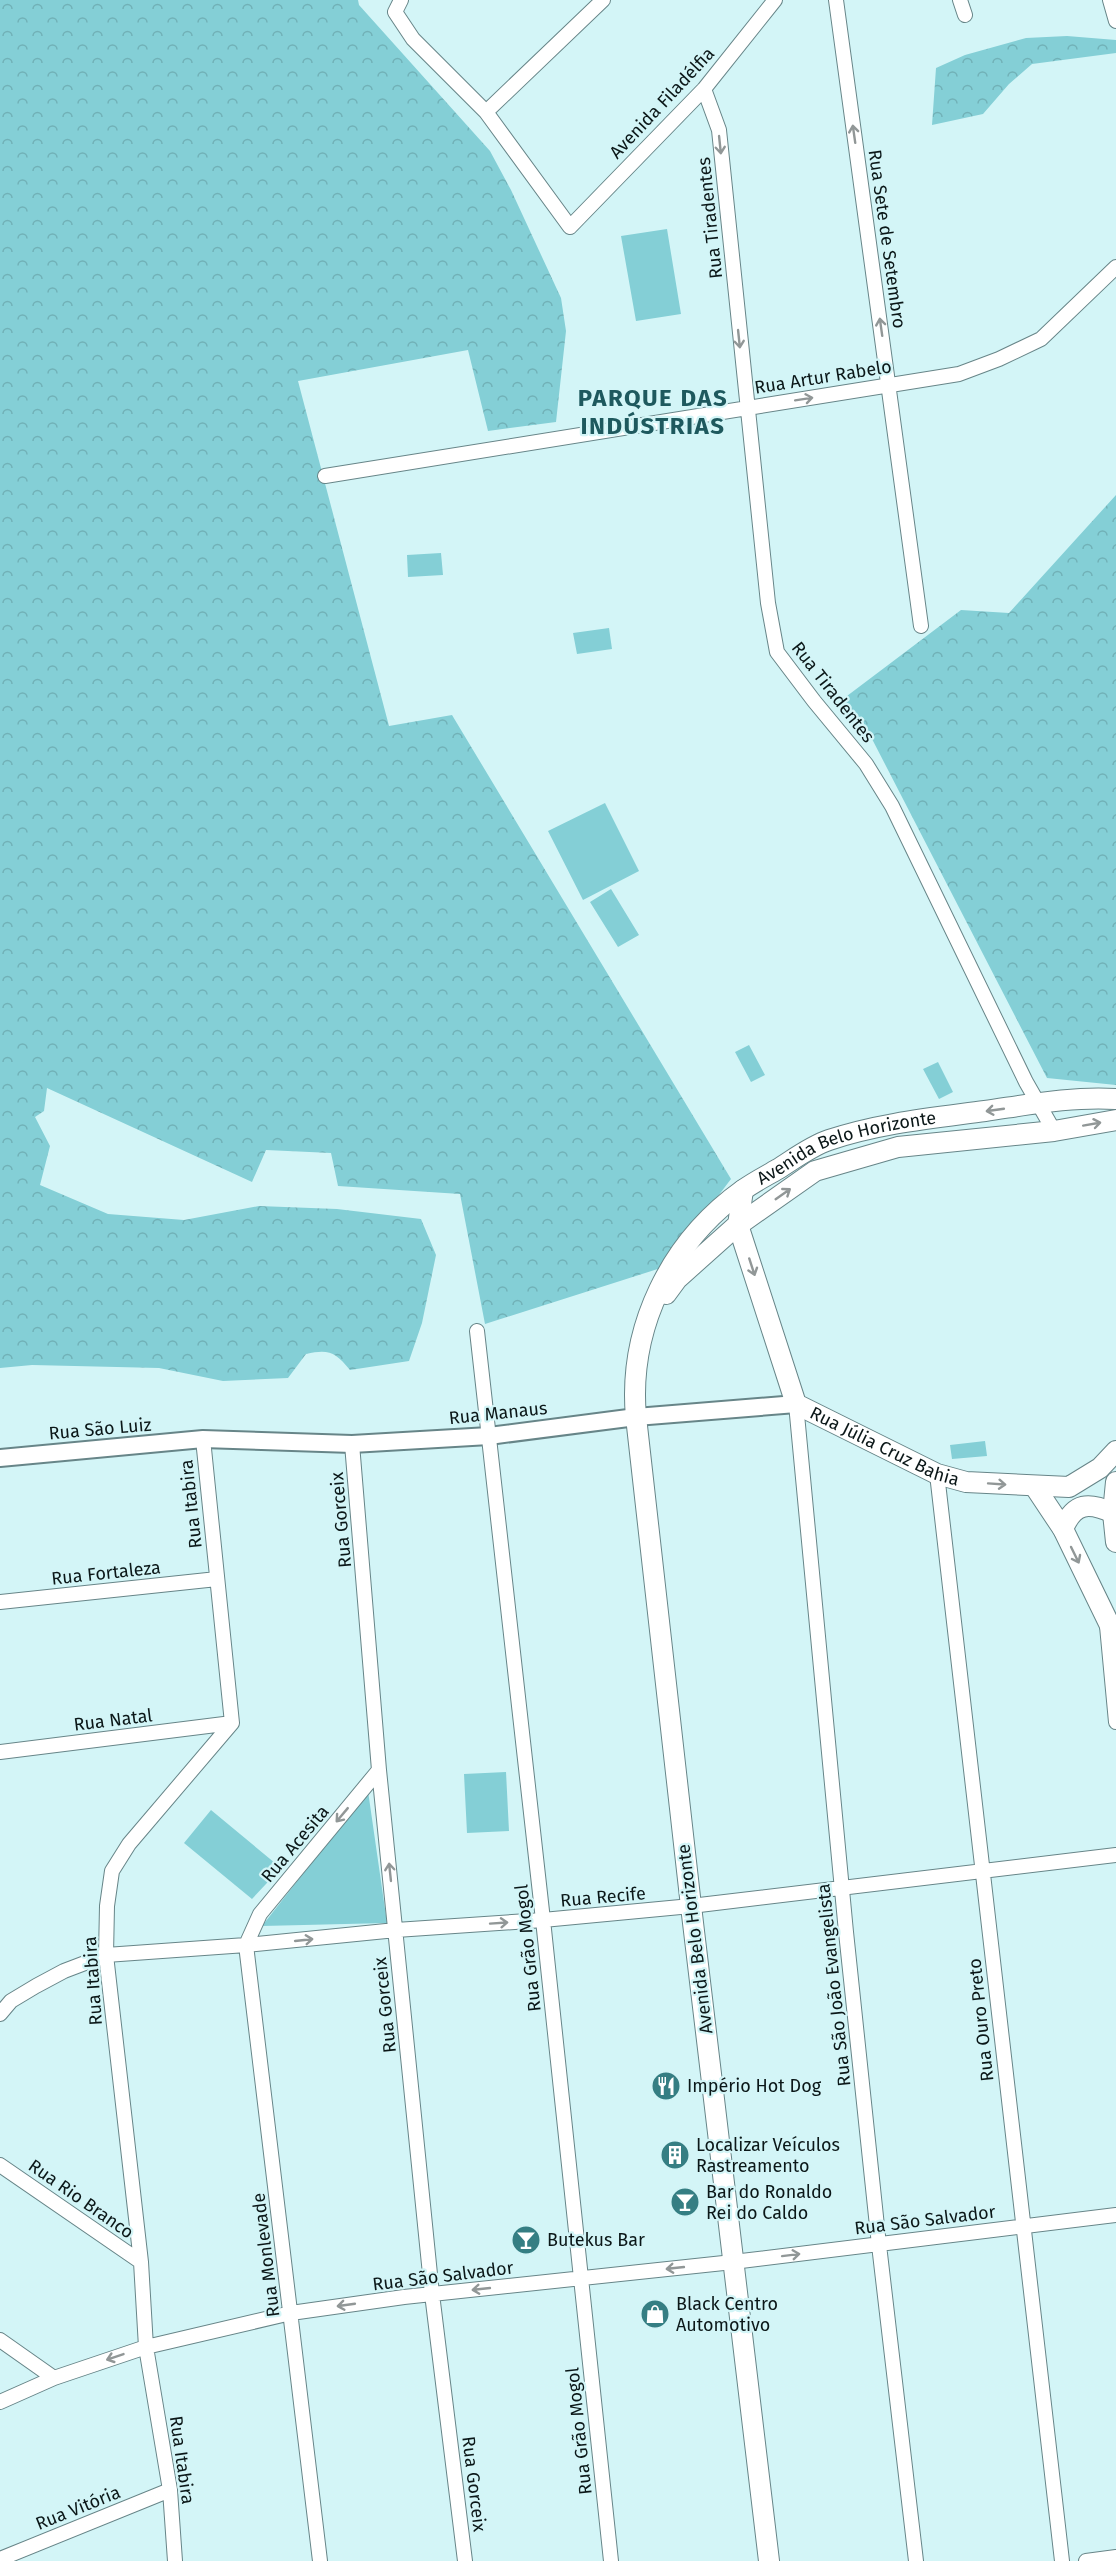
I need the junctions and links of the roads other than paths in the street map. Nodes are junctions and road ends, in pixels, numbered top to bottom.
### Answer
1 (603, 0) edge
2 (775, 0) edge
3 (836, 0) edge
4 (960, 0) edge
5 (1110, 0) edge
6 (398, 6) edge
7 (965, 15) dead end
8 (1116, 21) edge
9 (704, 89) junction
10 (486, 112) junction
11 (1116, 267) edge
12 (888, 385) junction
13 (746, 408) junction
14 (325, 476) dead end
15 (921, 626) dead end
16 (1112, 1099) edge
17 (1040, 1104) junction
18 (1116, 1118) edge
19 (1054, 1131) junction
20 (743, 1190) junction
21 (738, 1225) junction
22 (647, 1317) junction
23 (477, 1331) dead end
24 (796, 1404) junction
25 (636, 1417) junction
26 (489, 1436) junction
27 (203, 1439) junction
28 (352, 1444) junction
29 (1116, 1451) edge
30 (0, 1458) edge
31 (936, 1474) junction
32 (1116, 1482) edge
33 (1035, 1487) junction
34 (1113, 1514) junction
35 (1063, 1529) junction
36 (1116, 1542) edge
37 (217, 1579) junction
38 (0, 1602) edge
39 (1106, 1618) junction
40 (1116, 1638) edge
41 (232, 1722) junction
42 (1116, 1722) edge
43 (5, 1752) edge
44 (0, 1765) edge
45 (379, 1770) junction
46 (1116, 1855) edge
47 (983, 1870) junction
48 (842, 1887) junction
49 (691, 1906) junction
50 (543, 1920) junction
51 (396, 1930) junction
52 (246, 1946) junction
53 (106, 1955) junction
54 (0, 2014) edge
55 (0, 2165) edge
56 (1116, 2215) edge
57 (1023, 2226) junction
58 (879, 2245) junction
59 (141, 2262) junction
60 (733, 2262) junction
61 (581, 2278) junction
62 (432, 2294) junction
63 (291, 2313) junction
64 (0, 2340) edge
65 (146, 2347) junction
66 (54, 2378) junction
67 (0, 2402) edge
68 (170, 2490) junction
69 (1116, 2557) edge
70 (0, 2559) edge
71 (175, 2561) edge
72 (320, 2561) edge
73 (465, 2561) edge
74 (610, 2561) edge
75 (768, 2561) edge
76 (916, 2561) edge
77 (1062, 2561) edge
78 (1086, 2561) edge

1 - 10 street
2 - 9 street, Avenida Filadélfia
12 -> 3 street, Rua Sete de Setembro
4 - 7 street
5 - 8 street
6 - 10 street
9 - 10 street, Avenida Filadélfia
9 -> 13 street, Rua Tiradentes
11 - 12 street, Rua Artur Rabelo
13 -> 12 street, Rua Artur Rabelo
12 - 15 street, Rua Sete de Setembro
13 - 14 street, Rua Artur Rabelo
13 - 17 street, Rua Tiradentes
16 - 17 main road, Avenida Belo Horizonte
16 - 18 main road
17 - 19 street, Rua Tiradentes
17 -> 20 main road, Avenida Belo Horizonte
19 -> 18 main road, Avenida Belo Horizonte
21 -> 19 main road, Avenida Belo Horizonte
20 - 21 main road, Rua Júlia Cruz Bahia
20 - 22 main road, Avenida Belo Horizonte
21 - 22 main road, Avenida Belo Horizonte
21 -> 24 main road, Rua Júlia Cruz Bahia
22 - 25 main road, Avenida Belo Horizonte
23 - 26 street, Rua Grão Mogol
24 - 25 street, Rua Manaus
24 - 31 main road, Rua Júlia Cruz Bahia
24 - 48 street, Rua São João Evangelista
25 - 26 street, Rua Manaus
25 - 49 main road, Avenida Belo Horizonte
26 - 28 street, Rua Manaus
26 - 50 street, Rua Grão Mogol
27 - 28 street, Rua Manaus
27 - 30 street, Rua São Luiz
27 - 37 street, Rua Itabira
28 - 45 street, Rua Gorceix
29 - 33 main road, Rua Júlia Cruz Bahia
31 -> 33 main road, Rua Júlia Cruz Bahia
31 - 47 street, Rua Ouro Preto
32 - 34 main road
33 - 35 main road
34 - 35 main road
34 - 36 main road
35 -> 39 main road
37 - 38 street, Rua Fortaleza
37 - 41 street, Rua Itabira
39 - 40 main road
39 - 42 street
41 - 43 street, Rua Natal
41 - 53 street, Rua Itabira
43 - 44 street
51 -> 45 street, Rua Gorceix
45 -> 52 street, Rua Acesita
46 - 47 street, Rua Recife
47 - 48 street, Rua Recife
47 - 57 street, Rua Ouro Preto
48 - 49 street, Rua Recife
48 - 58 street, Rua São João Evangelista
49 - 50 street, Rua Recife
49 - 60 main road, Avenida Belo Horizonte
51 -> 50 street, Rua Recife
50 - 61 street, Rua Grão Mogol
52 -> 51 street, Rua Recife
51 - 62 street, Rua Gorceix
52 - 53 street, Rua Recife
52 - 63 street, Rua Monlevade
53 - 54 street, Rua Recife
53 - 59 street, Rua Itabira
55 - 59 street, Rua Rio Branco
56 - 57 street, Rua São Salvador
57 - 58 street, Rua São Salvador
57 - 77 street, Rua Ouro Preto
60 -> 58 street, Rua São Salvador
58 - 76 street, Rua São João Evangelista
59 - 65 street, Rua Itabira
60 -> 61 street, Rua São Salvador
60 - 75 main road, Avenida Belo Horizonte
61 -> 62 street, Rua São Salvador
61 - 74 street, Rua Grão Mogol
62 -> 63 street, Rua São Salvador
62 - 73 street, Rua Gorceix
63 - 65 street, Rua São Salvador
63 - 72 street, Rua Monlevade
64 - 66 street
65 -> 66 street, Rua São Salvador
65 - 68 street, Rua Itabira
66 - 67 street, Rua São Salvador
68 - 70 street, Rua Vitória
68 - 71 street, Rua Itabira
69 - 78 street

